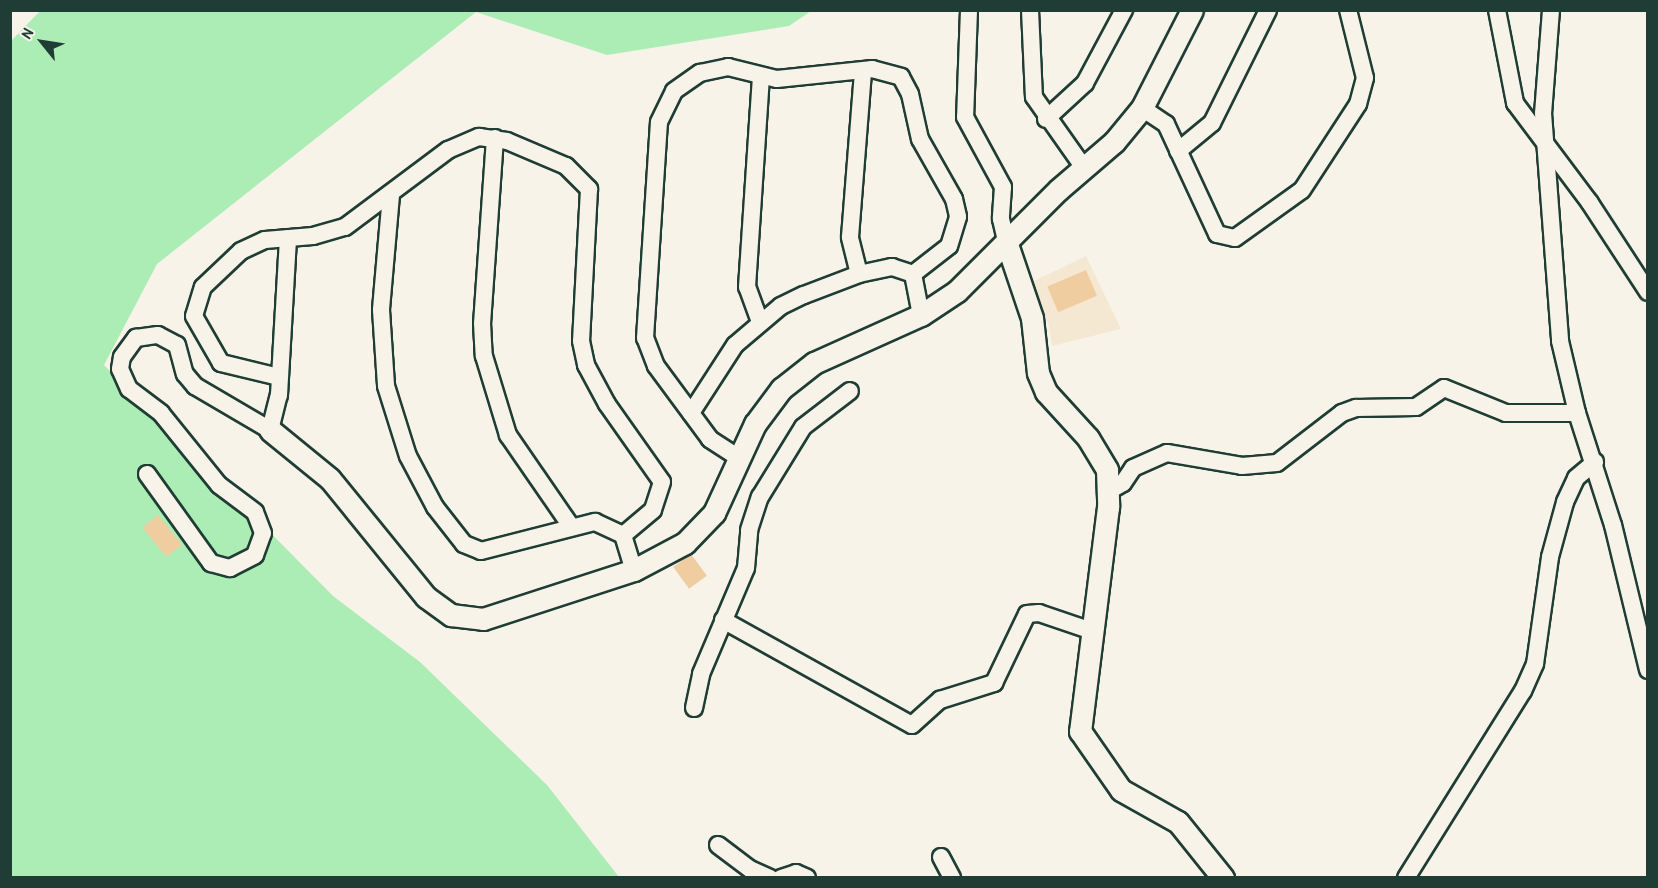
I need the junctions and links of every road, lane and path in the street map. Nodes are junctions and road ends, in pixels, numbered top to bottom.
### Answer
1 (969, 10) edge
2 (1030, 10) edge
3 (1124, 10) edge
4 (1192, 10) edge
5 (1268, 10) edge
6 (1348, 10) edge
7 (1497, 10) edge
8 (1551, 10) edge
9 (863, 71) junction
10 (761, 76) junction
11 (1142, 108) junction
12 (1046, 119) junction
13 (495, 138) junction
14 (1544, 141) junction
15 (1178, 151) junction
16 (1084, 168) junction
17 (391, 195) junction
18 (288, 238) junction
19 (1007, 244) junction
20 (859, 274) junction
21 (913, 274) junction
22 (1647, 292) edge
23 (921, 315) junction
24 (760, 322) junction
25 (279, 376) junction
26 (849, 391) dead end
27 (691, 413) junction
28 (1577, 413) junction
29 (270, 430) junction
30 (739, 458) junction
31 (1595, 462) junction
32 (147, 474) dead end
33 (1109, 490) junction
34 (570, 525) junction
35 (623, 535) junction
36 (634, 570) junction
37 (723, 620) junction
38 (1092, 631) junction
39 (1647, 670) edge
40 (694, 708) dead end
41 (718, 844) dead end
42 (941, 857) dead end
43 (770, 878) edge
44 (781, 878) edge
45 (807, 878) edge
46 (952, 878) edge
47 (1223, 878) edge
48 (1407, 878) edge

1 - 19 street
2 - 12 street
3 - 12 street
4 - 11 street
5 - 15 street
6 - 15 street
7 - 14 street
8 - 14 street
9 - 10 street
9 - 20 street
9 - 21 street
10 - 24 street
10 - 27 street
11 - 15 street
11 - 16 street
12 - 16 street
13 - 17 street
13 - 34 street
13 - 35 street
14 - 22 street
14 - 28 street
16 - 19 street
17 - 18 street
17 - 34 street
18 - 25 street
18 - 25 street
19 - 23 street
19 - 33 street
20 - 21 street
20 - 24 street
21 - 23 street
23 - 30 street
24 - 27 street
25 - 29 street
26 - 37 street
27 - 30 street
28 - 31 street
28 - 33 street
29 - 32 street
29 - 36 street
30 - 36 street
31 - 39 street
31 - 48 street
33 - 38 street
34 - 35 street
35 - 36 street
37 - 38 street
37 - 40 street
38 - 47 street
41 - 43 street
42 - 46 street
44 - 45 street

